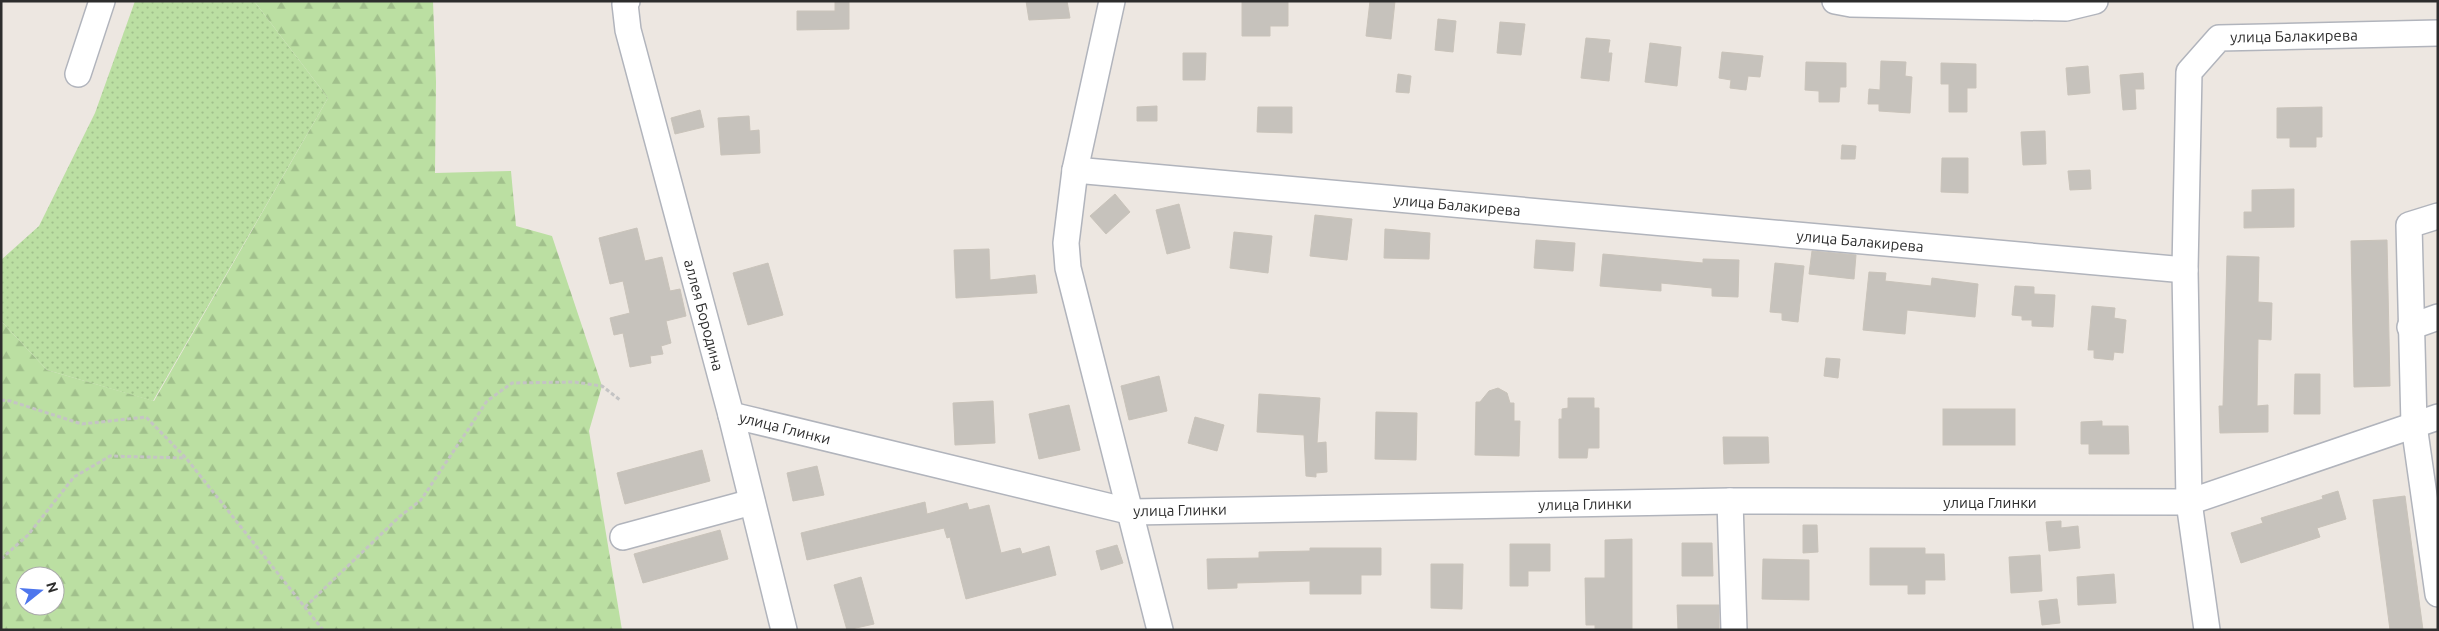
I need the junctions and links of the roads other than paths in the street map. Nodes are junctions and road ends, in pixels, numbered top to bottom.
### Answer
1 (102, 1) edge
2 (627, 1) edge
3 (1112, 1) edge
4 (1835, 1) edge
5 (2095, 1) edge
6 (2438, 33) edge
7 (78, 74) dead end
8 (1075, 170) junction
9 (2438, 216) edge
10 (2186, 270) junction
11 (2438, 317) edge
12 (2410, 327) junction
13 (730, 415) junction
14 (2438, 417) edge
15 (2414, 425) junction
16 (2428, 458) edge
17 (1730, 501) junction
18 (752, 502) junction
19 (2189, 502) junction
20 (1132, 512) junction
21 (623, 537) dead end
22 (2438, 594) edge
23 (784, 630) edge
24 (1160, 630) edge
25 (1734, 630) edge
26 (2207, 630) edge

1 - 7 street
2 - 13 street, аллея Бородина
3 - 8 street
4 - 5 street
6 - 10 street, улица Балакирева
8 - 10 street, улица Балакирева
8 - 20 street
9 - 12 street
10 - 19 street
11 - 12 street
12 - 15 street
13 - 18 street, аллея Бородина
13 - 20 street, улица Глинки
14 - 15 street, улица Глинки
15 - 16 street
15 - 19 street, улица Глинки
16 - 22 street
17 - 19 street, улица Глинки
17 - 20 street, улица Глинки
17 - 25 street
18 - 21 street
18 - 23 street, аллея Бородина
19 - 26 street
20 - 24 street

